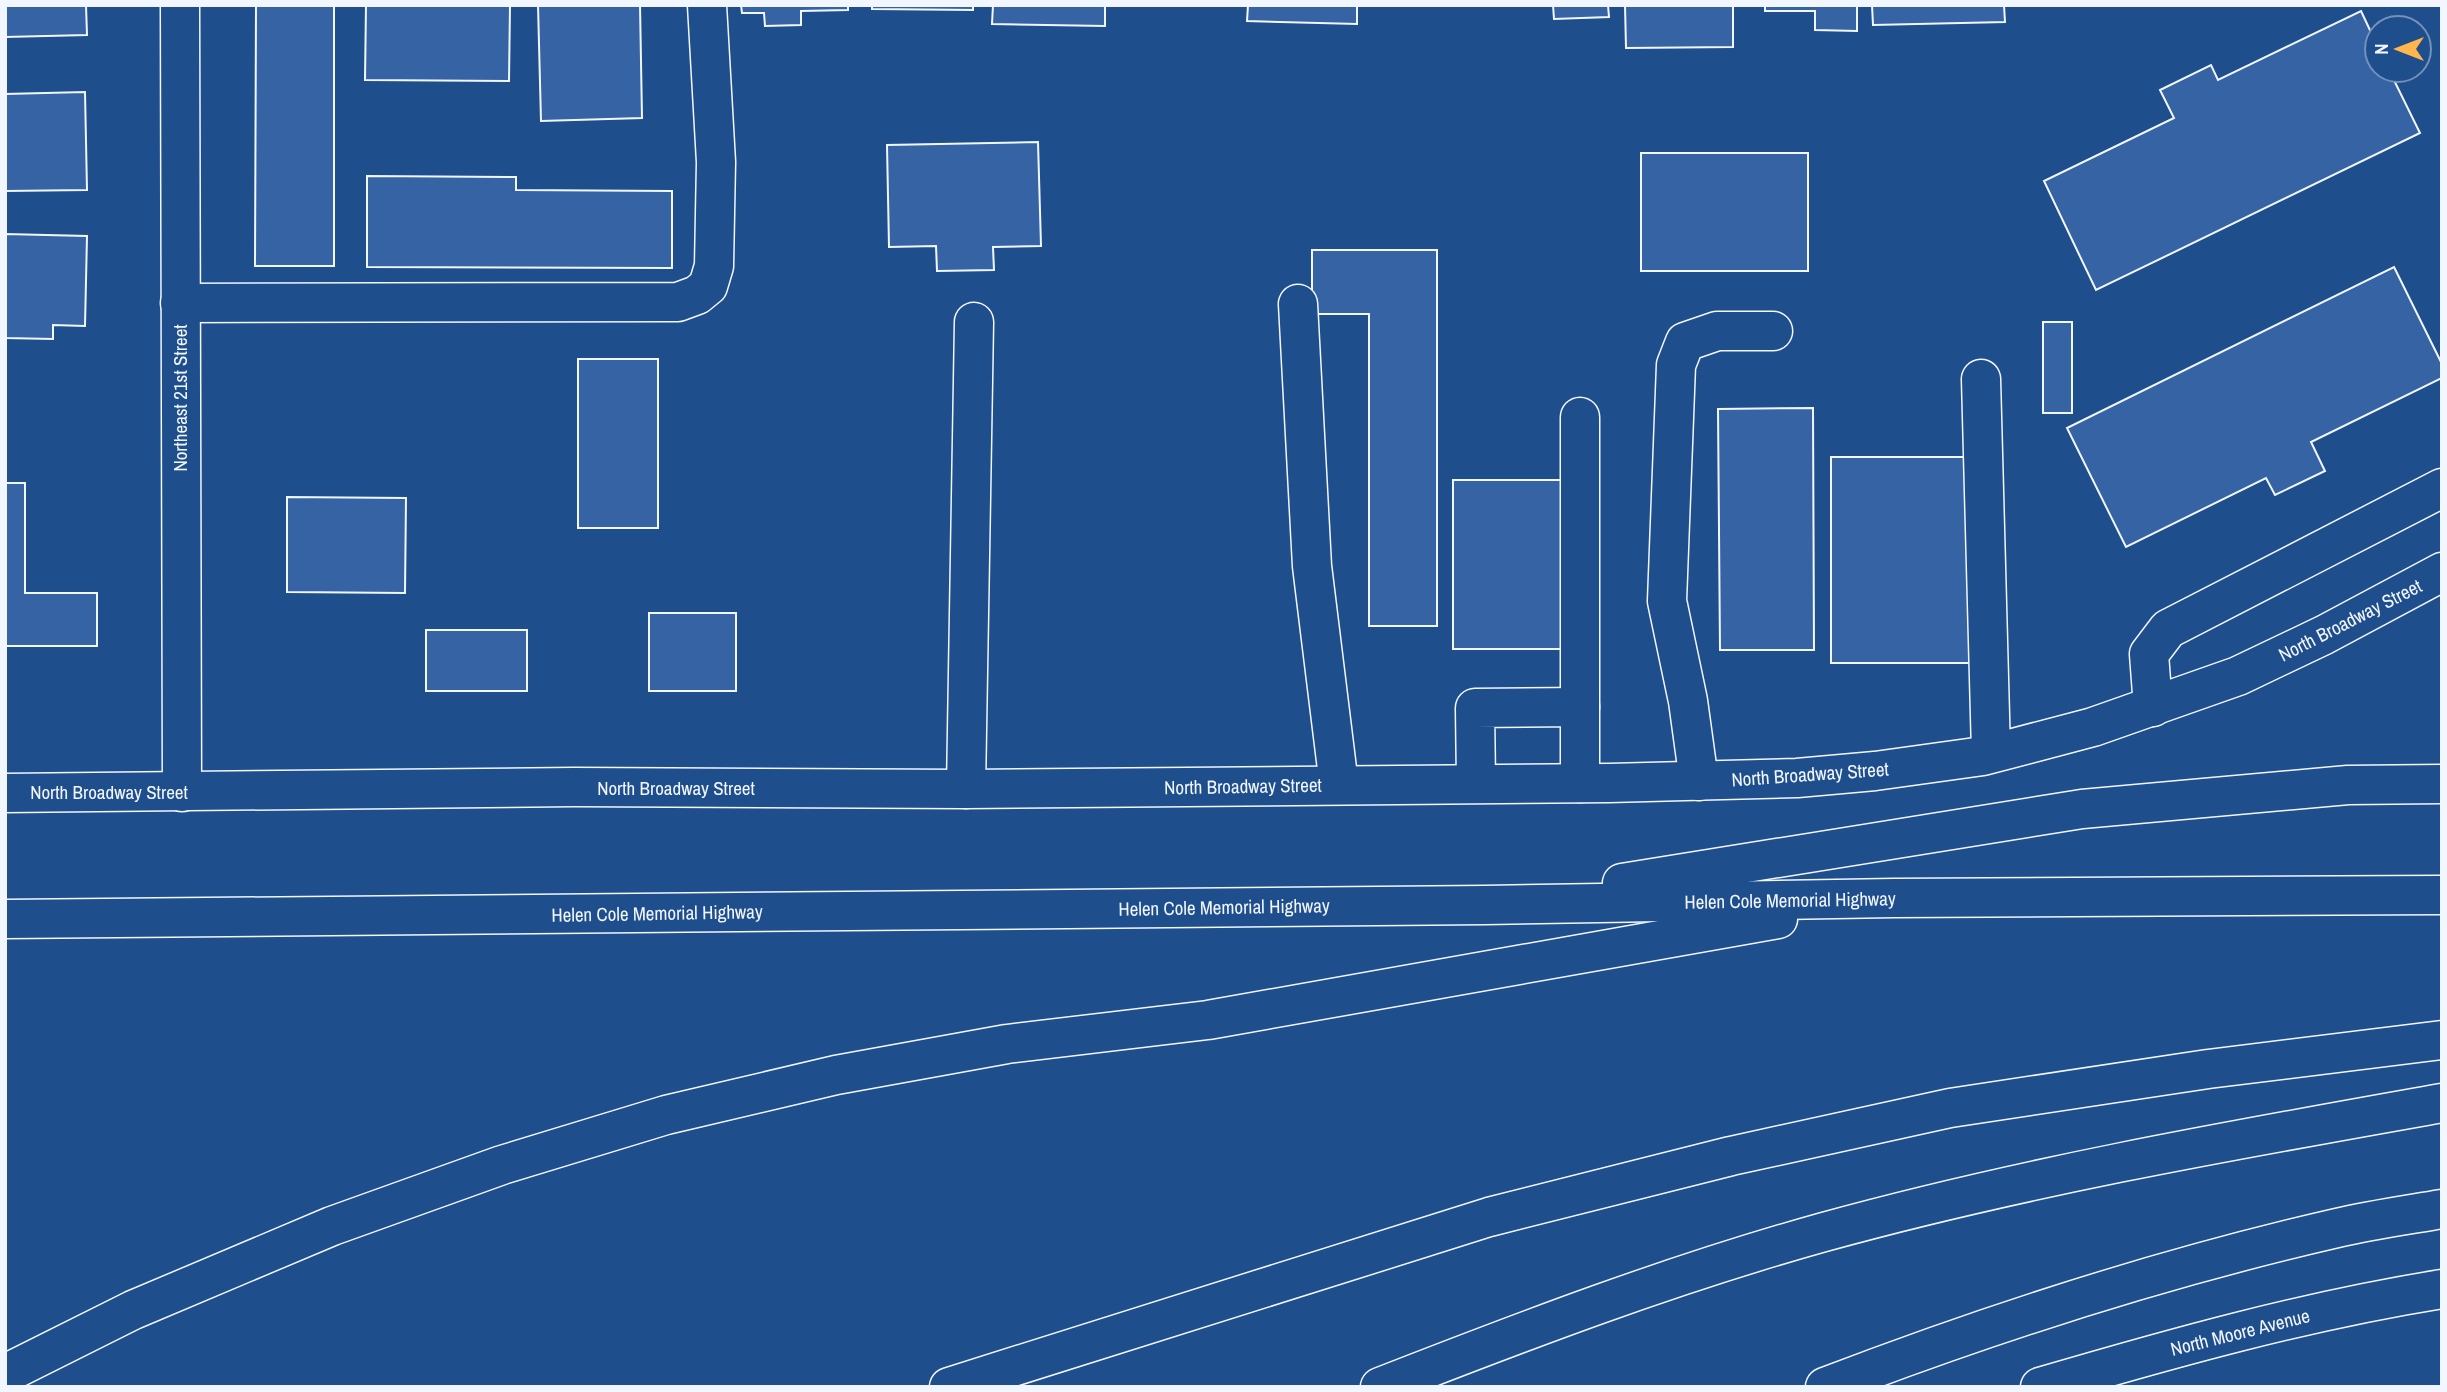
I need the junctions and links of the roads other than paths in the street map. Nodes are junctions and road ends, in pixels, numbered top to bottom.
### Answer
1 (180, 5) edge
2 (707, 5) edge
3 (180, 303) junction
4 (1298, 304) dead end
5 (974, 322) dead end
6 (1773, 331) dead end
7 (1981, 379) dead end
8 (1580, 417) dead end
9 (2442, 488) edge
10 (2442, 572) edge
11 (1580, 706) junction
12 (2153, 706) junction
13 (1991, 753) junction
14 (1699, 781) junction
15 (1476, 783) junction
16 (1580, 783) junction
17 (2442, 784) edge
18 (1339, 785) junction
19 (966, 789) junction
20 (182, 792) junction
21 (5, 793) edge
22 (2442, 895) edge
23 (1894, 898) junction
24 (1485, 905) junction
25 (5, 919) edge
26 (2442, 1040) edge
27 (2442, 1103) edge
28 (2442, 1209) edge
29 (2442, 1289) edge
30 (2148, 1371) edge
31 (5, 1374) edge
32 (949, 1387) edge
33 (1380, 1387) edge
34 (1825, 1387) edge
35 (2040, 1387) edge

1 - 3 main road, Northeast 21st Street
2 - 3 main road
3 - 20 main road, Northeast 21st Street
4 - 18 main road
5 - 19 main road
6 - 14 main road
7 - 13 main road
8 - 11 main road
9 - 12 main road
10 - 12 main road, North Broadway Street
11 - 15 main road
11 - 16 main road
12 - 13 main road, North Broadway Street
13 - 14 main road, North Broadway Street
14 - 16 main road, North Broadway Street
15 - 16 main road, North Broadway Street
15 - 18 main road, North Broadway Street
17 - 24 main road
18 - 19 main road, North Broadway Street
19 - 20 main road, North Broadway Street
20 - 21 main road, North Broadway Street
22 - 23 main road, Helen Cole Memorial Highway
23 - 24 main road, Helen Cole Memorial Highway
23 - 31 main road
24 - 25 main road, Helen Cole Memorial Highway
26 - 32 main road
27 - 33 main road
28 - 34 main road
29 - 30 main road, North Moore Avenue
30 - 35 main road, North Moore Avenue

